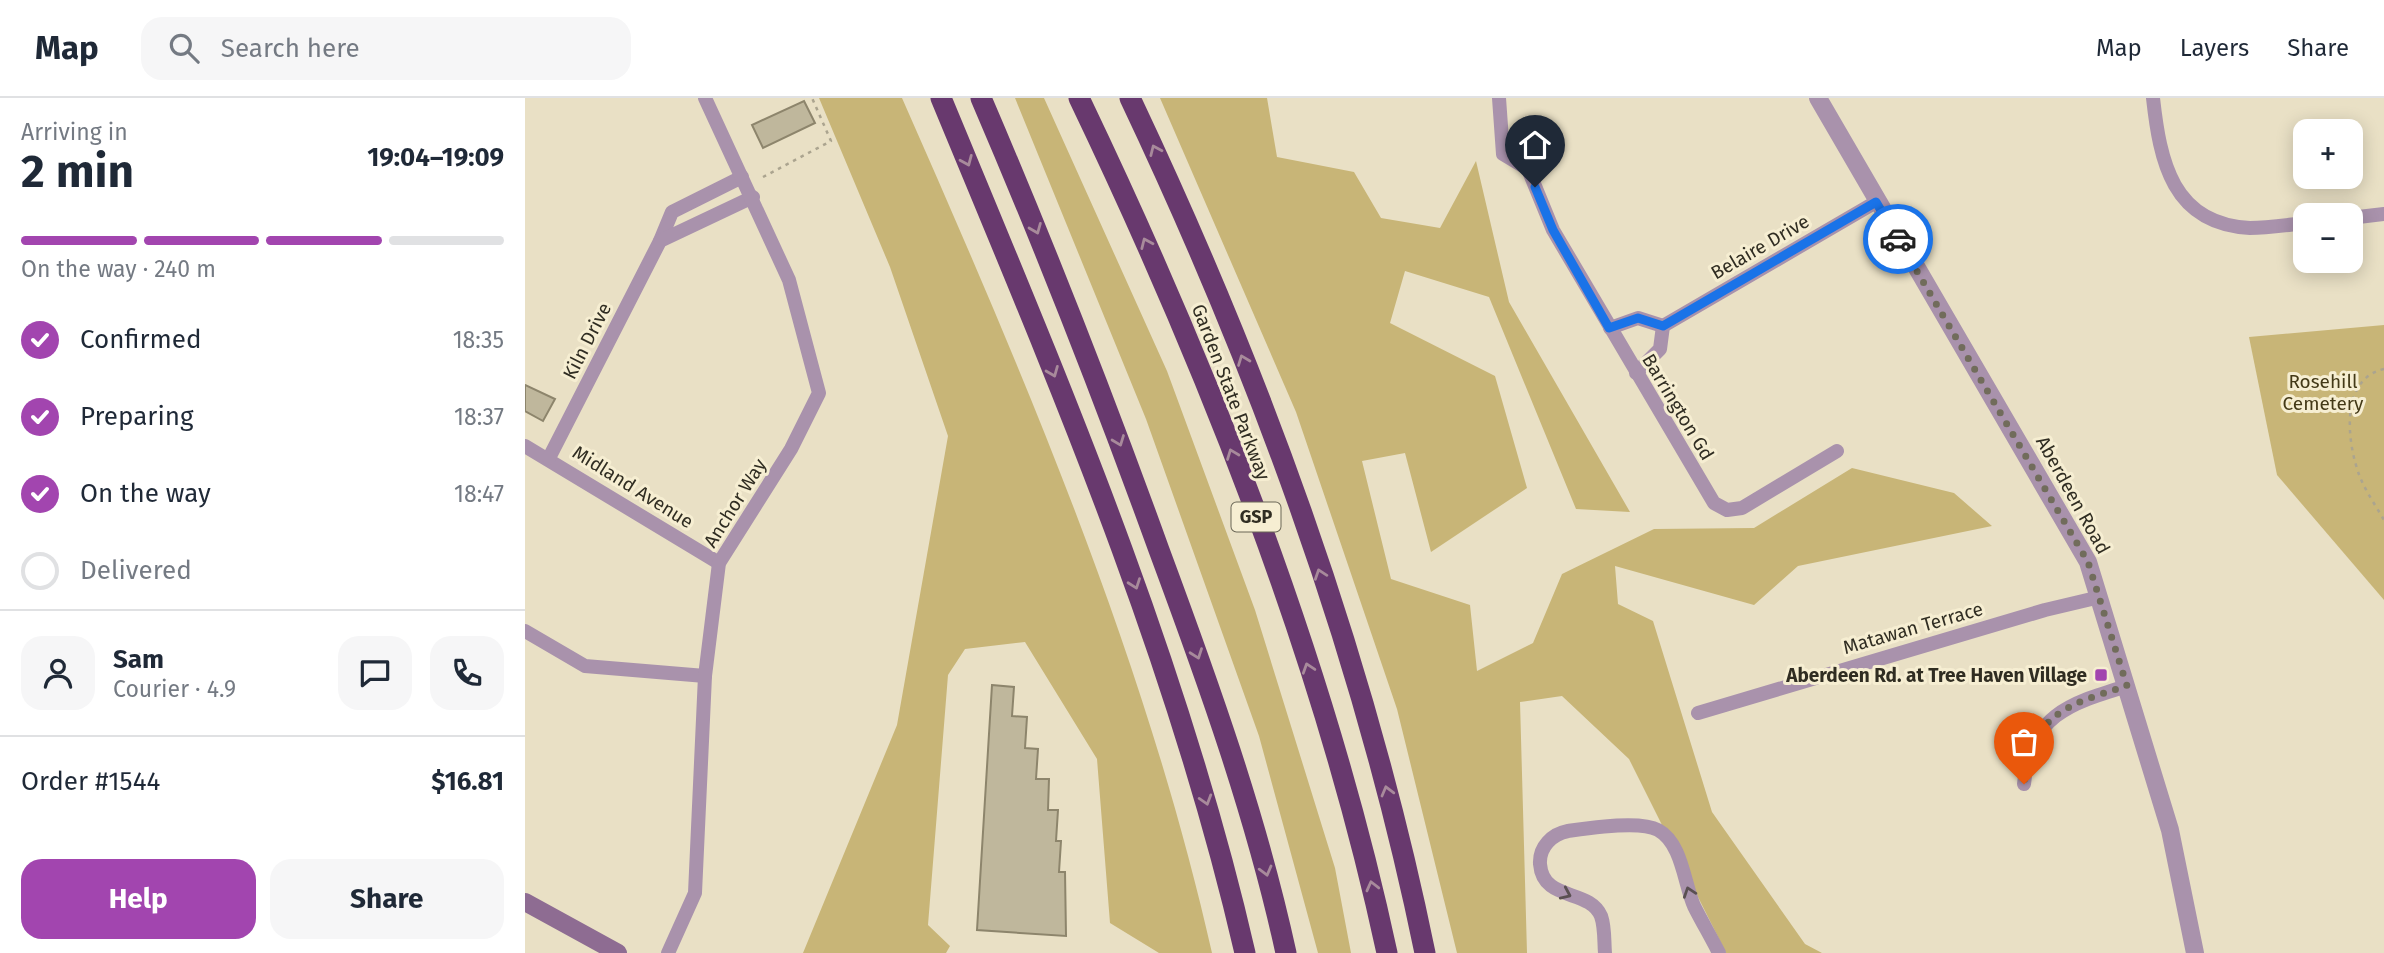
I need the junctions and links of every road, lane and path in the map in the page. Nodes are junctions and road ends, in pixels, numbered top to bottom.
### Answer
1 (705, 98) edge
2 (811, 98) edge
3 (941, 98) edge
4 (981, 98) edge
5 (1079, 98) edge
6 (1130, 98) edge
7 (1499, 98) edge
8 (1818, 98) edge
9 (2153, 98) edge
10 (742, 177) junction
11 (763, 177) dead end
12 (753, 197) junction
13 (1876, 202) junction
14 (2384, 214) edge
15 (2363, 216) edge
16 (2293, 224) edge
17 (660, 241) junction
18 (1663, 326) junction
19 (1609, 328) junction
20 (2384, 369) edge
21 (1636, 373) junction
22 (525, 446) edge
23 (1837, 451) dead end
24 (549, 458) junction
25 (2384, 520) edge
26 (719, 563) junction
27 (2100, 597) junction
28 (525, 631) edge
29 (705, 676) junction
30 (2127, 686) junction
31 (1698, 713) dead end
32 (2024, 784) dead end
33 (525, 902) edge
34 (618, 953) edge
35 (668, 953) edge
36 (1245, 953) edge
37 (1286, 953) edge
38 (1387, 953) edge
39 (1426, 953) edge
40 (1605, 953) edge
41 (1719, 953) edge
42 (2195, 953) edge

1 - 10 street, Anchor Way
2 - 11 path
3 -> 36 highway
4 -> 37 highway
38 -> 5 highway, Garden State Parkway / GSP
39 -> 6 highway, Garden State Parkway / GSP
7 - 19 street, Barrington Gd
8 - 13 street, Aberdeen Road
9 - 16 street
10 - 12 street, Anchor Way
10 - 17 street, Kiln Drive
12 - 17 street
12 - 26 street, Anchor Way
13 - 18 street, Belaire Drive
13 - 27 street, Aberdeen Road
14 - 15 street
17 - 24 street, Kiln Drive
18 - 19 street
18 - 21 street
19 - 21 street, Barrington Gd
20 - 25 path
21 - 23 street, Barrington Gd
22 - 24 street, Midland Avenue
24 - 26 street, Midland Avenue
26 - 29 street, Anchor Way
27 - 30 street, Aberdeen Road
27 - 31 street, Matawan Terrace
28 - 29 street
29 - 35 street, Anchor Way
30 - 32 street
30 - 42 street, Aberdeen Road
33 - 34 main road
41 -> 40 street

